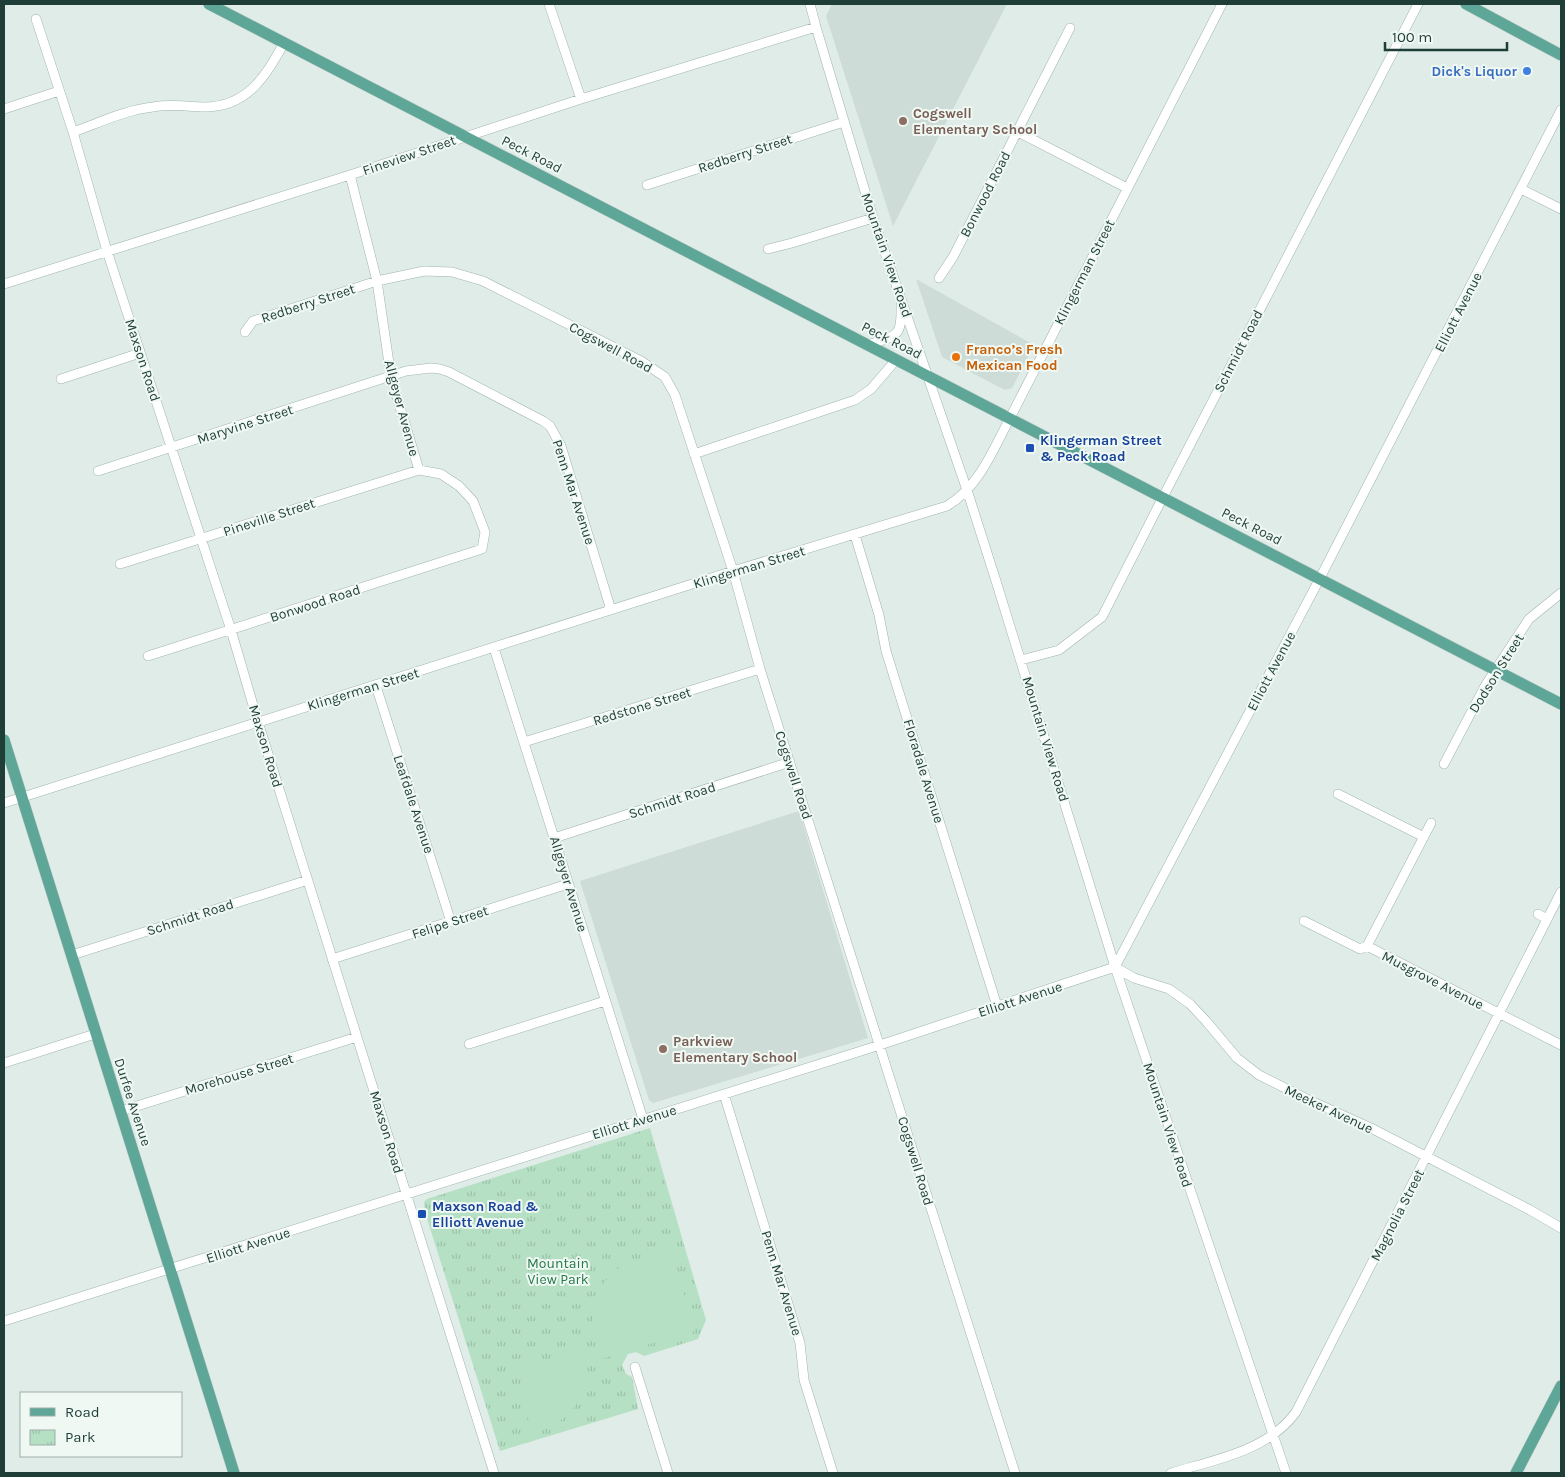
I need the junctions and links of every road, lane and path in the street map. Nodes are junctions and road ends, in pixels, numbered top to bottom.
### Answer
1 (209, 4) edge
2 (549, 4) edge
3 (810, 4) edge
4 (1222, 4) edge
5 (1418, 4) edge
6 (1466, 4) edge
7 (36, 20) dead end
8 (816, 27) junction
9 (1070, 28) dead end
10 (284, 43) junction
11 (1561, 55) edge
12 (60, 91) junction
13 (581, 99) junction
14 (4, 109) edge
15 (1561, 110) edge
16 (844, 122) junction
17 (73, 132) junction
18 (1018, 132) junction
19 (465, 136) junction
20 (350, 175) junction
21 (647, 185) dead end
22 (1127, 188) junction
23 (1521, 189) junction
24 (1561, 209) edge
25 (873, 218) junction
26 (768, 249) dead end
27 (107, 251) junction
28 (939, 278) dead end
29 (377, 281) junction
30 (4, 284) edge
31 (900, 294) junction
32 (245, 332) dead end
33 (868, 345) junction
34 (140, 352) junction
35 (896, 360) junction
36 (928, 376) junction
37 (392, 377) junction
38 (61, 379) dead end
39 (1010, 418) junction
40 (172, 447) junction
41 (694, 454) junction
42 (419, 470) junction
43 (98, 471) dead end
44 (967, 490) junction
45 (1162, 497) junction
46 (855, 535) junction
47 (201, 539) junction
48 (482, 549) joint
49 (120, 564) dead end
50 (733, 571) junction
51 (1320, 578) junction
52 (1561, 593) edge
53 (611, 610) junction
54 (231, 630) junction
55 (494, 648) junction
56 (148, 656) dead end
57 (1021, 660) junction
58 (760, 669) junction
59 (1497, 671) junction
60 (376, 686) junction
61 (1561, 704) edge
62 (258, 722) junction
63 (4, 740) edge
64 (524, 742) junction
65 (790, 762) junction
66 (1444, 764) dead end
67 (1338, 794) dead end
68 (22, 797) junction
69 (4, 803) edge
70 (1431, 823) dead end
71 (1424, 837) junction
72 (554, 838) junction
73 (308, 880) junction
74 (568, 884) junction
75 (1561, 892) edge
76 (1538, 914) dead end
77 (1547, 919) junction
78 (1304, 921) dead end
79 (451, 922) junction
80 (1368, 946) junction
81 (72, 955) junction
82 (332, 959) junction
83 (1115, 967) junction
84 (605, 1001) junction
85 (998, 1006) junction
86 (1499, 1013) junction
87 (95, 1034) junction
88 (357, 1037) junction
89 (469, 1044) dead end
90 (880, 1044) junction
91 (1561, 1045) edge
92 (4, 1063) edge
93 (724, 1094) junction
94 (121, 1111) junction
95 (642, 1119) junction
96 (1427, 1157) junction
97 (406, 1194) junction
98 (1561, 1228) edge
99 (169, 1270) junction
100 (4, 1321) edge
101 (635, 1367) dead end
102 (1561, 1386) edge
103 (1273, 1436) junction
104 (234, 1473) edge
105 (494, 1473) edge
106 (668, 1473) edge
107 (833, 1473) edge
108 (1015, 1473) edge
109 (1171, 1473) edge
110 (1286, 1473) edge
111 (1516, 1473) edge

1 - 10 main road, Peck Road
2 - 13 street
3 - 8 street, Mountain View Road
4 - 22 street, Klingerman Street
5 - 45 street, Schmidt Road
6 - 11 main road
7 - 12 street, Maxson Road
8 - 13 street, Fineview Street
8 - 16 street, Mountain View Road
9 - 18 street, Bonwood Road
10 - 17 street
10 - 19 main road, Peck Road
12 - 14 street
12 - 17 street, Maxson Road
13 - 19 street, Fineview Street
15 - 23 street, Elliott Avenue
16 - 21 street, Redberry Street
16 - 25 street, Mountain View Road
17 - 27 street, Maxson Road
18 - 22 street
18 - 28 street, Bonwood Road
19 - 20 street, Fineview Street
19 - 33 main road, Peck Road
20 - 27 street, Fineview Street
20 - 29 street, Allgeyer Avenue
22 - 39 street, Klingerman Street
23 - 24 street
23 - 51 street, Elliott Avenue
25 - 26 street
25 - 31 street, Mountain View Road
27 - 30 street, Fineview Street
27 - 34 street, Maxson Road
29 - 32 street, Redberry Street
29 - 37 street, Allgeyer Avenue
29 - 41 street, Cogswell Road
31 - 33 street
31 - 36 street, Mountain View Road
33 - 35 main road, Peck Road
34 - 38 street
34 - 40 street, Maxson Road
35 - 36 main road, Peck Road
35 - 41 street
36 - 39 main road, Peck Road
36 - 44 street, Mountain View Road
37 - 40 street, Maryvine Street
37 - 42 street, Allgeyer Avenue
37 - 53 street, Penn Mar Avenue
39 - 44 street, Klingerman Street
39 - 45 main road, Peck Road
40 - 43 street, Maryvine Street
40 - 47 street, Maxson Road
41 - 50 street, Cogswell Road
42 - 47 street, Pineville Street
42 - 48 street, Allgeyer Avenue
44 - 46 street, Klingerman Street
44 - 57 street, Mountain View Road
45 - 51 main road, Peck Road
45 - 57 street, Schmidt Road
46 - 50 street, Klingerman Street
46 - 85 street, Floradale Avenue
47 - 49 street, Pineville Street
47 - 54 street, Maxson Road
48 - 54 street, Bonwood Road
50 - 53 street, Klingerman Street
50 - 58 street, Cogswell Road
51 - 59 main road, Peck Road
51 - 83 street, Elliott Avenue
52 - 59 street, Dodson Street
53 - 55 street, Klingerman Street
54 - 56 street, Bonwood Road
54 - 62 street, Maxson Road
55 - 60 street, Klingerman Street
55 - 64 street, Allgeyer Avenue
57 - 83 street, Mountain View Road
58 - 64 street, Redstone Street
58 - 65 street, Cogswell Road
59 - 61 main road, Peck Road
59 - 66 street, Dodson Street
60 - 62 street, Klingerman Street
60 - 79 street, Leafdale Avenue
62 - 68 street, Klingerman Street
62 - 73 street, Maxson Road
63 - 68 main road, Durfee Avenue
64 - 72 street, Allgeyer Avenue
65 - 72 street, Schmidt Road
65 - 90 street, Cogswell Road
67 - 71 street
68 - 69 street, Klingerman Street
68 - 81 main road, Durfee Avenue
70 - 71 street
71 - 80 street
72 - 74 street, Allgeyer Avenue
73 - 81 street, Schmidt Road
73 - 82 street, Maxson Road
74 - 79 street, Felipe Street
74 - 84 street, Allgeyer Avenue
75 - 77 street, Magnolia Street
76 - 77 street
77 - 86 street, Magnolia Street
78 - 80 street, Musgrove Avenue
79 - 82 street, Felipe Street
80 - 86 street, Musgrove Avenue
81 - 87 main road, Durfee Avenue
82 - 88 street, Maxson Road
83 - 85 street, Elliott Avenue
83 - 96 street, Meeker Avenue
83 - 103 street, Mountain View Road
84 - 89 street
84 - 95 street, Allgeyer Avenue
85 - 90 street, Elliott Avenue
86 - 91 street, Musgrove Avenue
86 - 96 street, Magnolia Street
87 - 92 street
87 - 94 main road, Durfee Avenue
88 - 94 street, Morehouse Street
88 - 97 street, Maxson Road
90 - 93 street, Elliott Avenue
90 - 108 street, Cogswell Road
93 - 95 street, Elliott Avenue
93 - 107 street, Penn Mar Avenue
94 - 99 main road, Durfee Avenue
95 - 97 street, Elliott Avenue
96 - 98 street, Meeker Avenue
96 - 103 street, Magnolia Street
97 - 99 street, Elliott Avenue
97 - 105 street, Maxson Road
99 - 100 street, Elliott Avenue
99 - 104 main road, Durfee Avenue
101 - 106 street
102 - 111 main road
103 - 109 street, Magnolia Street
103 - 110 street, Mountain View Road

